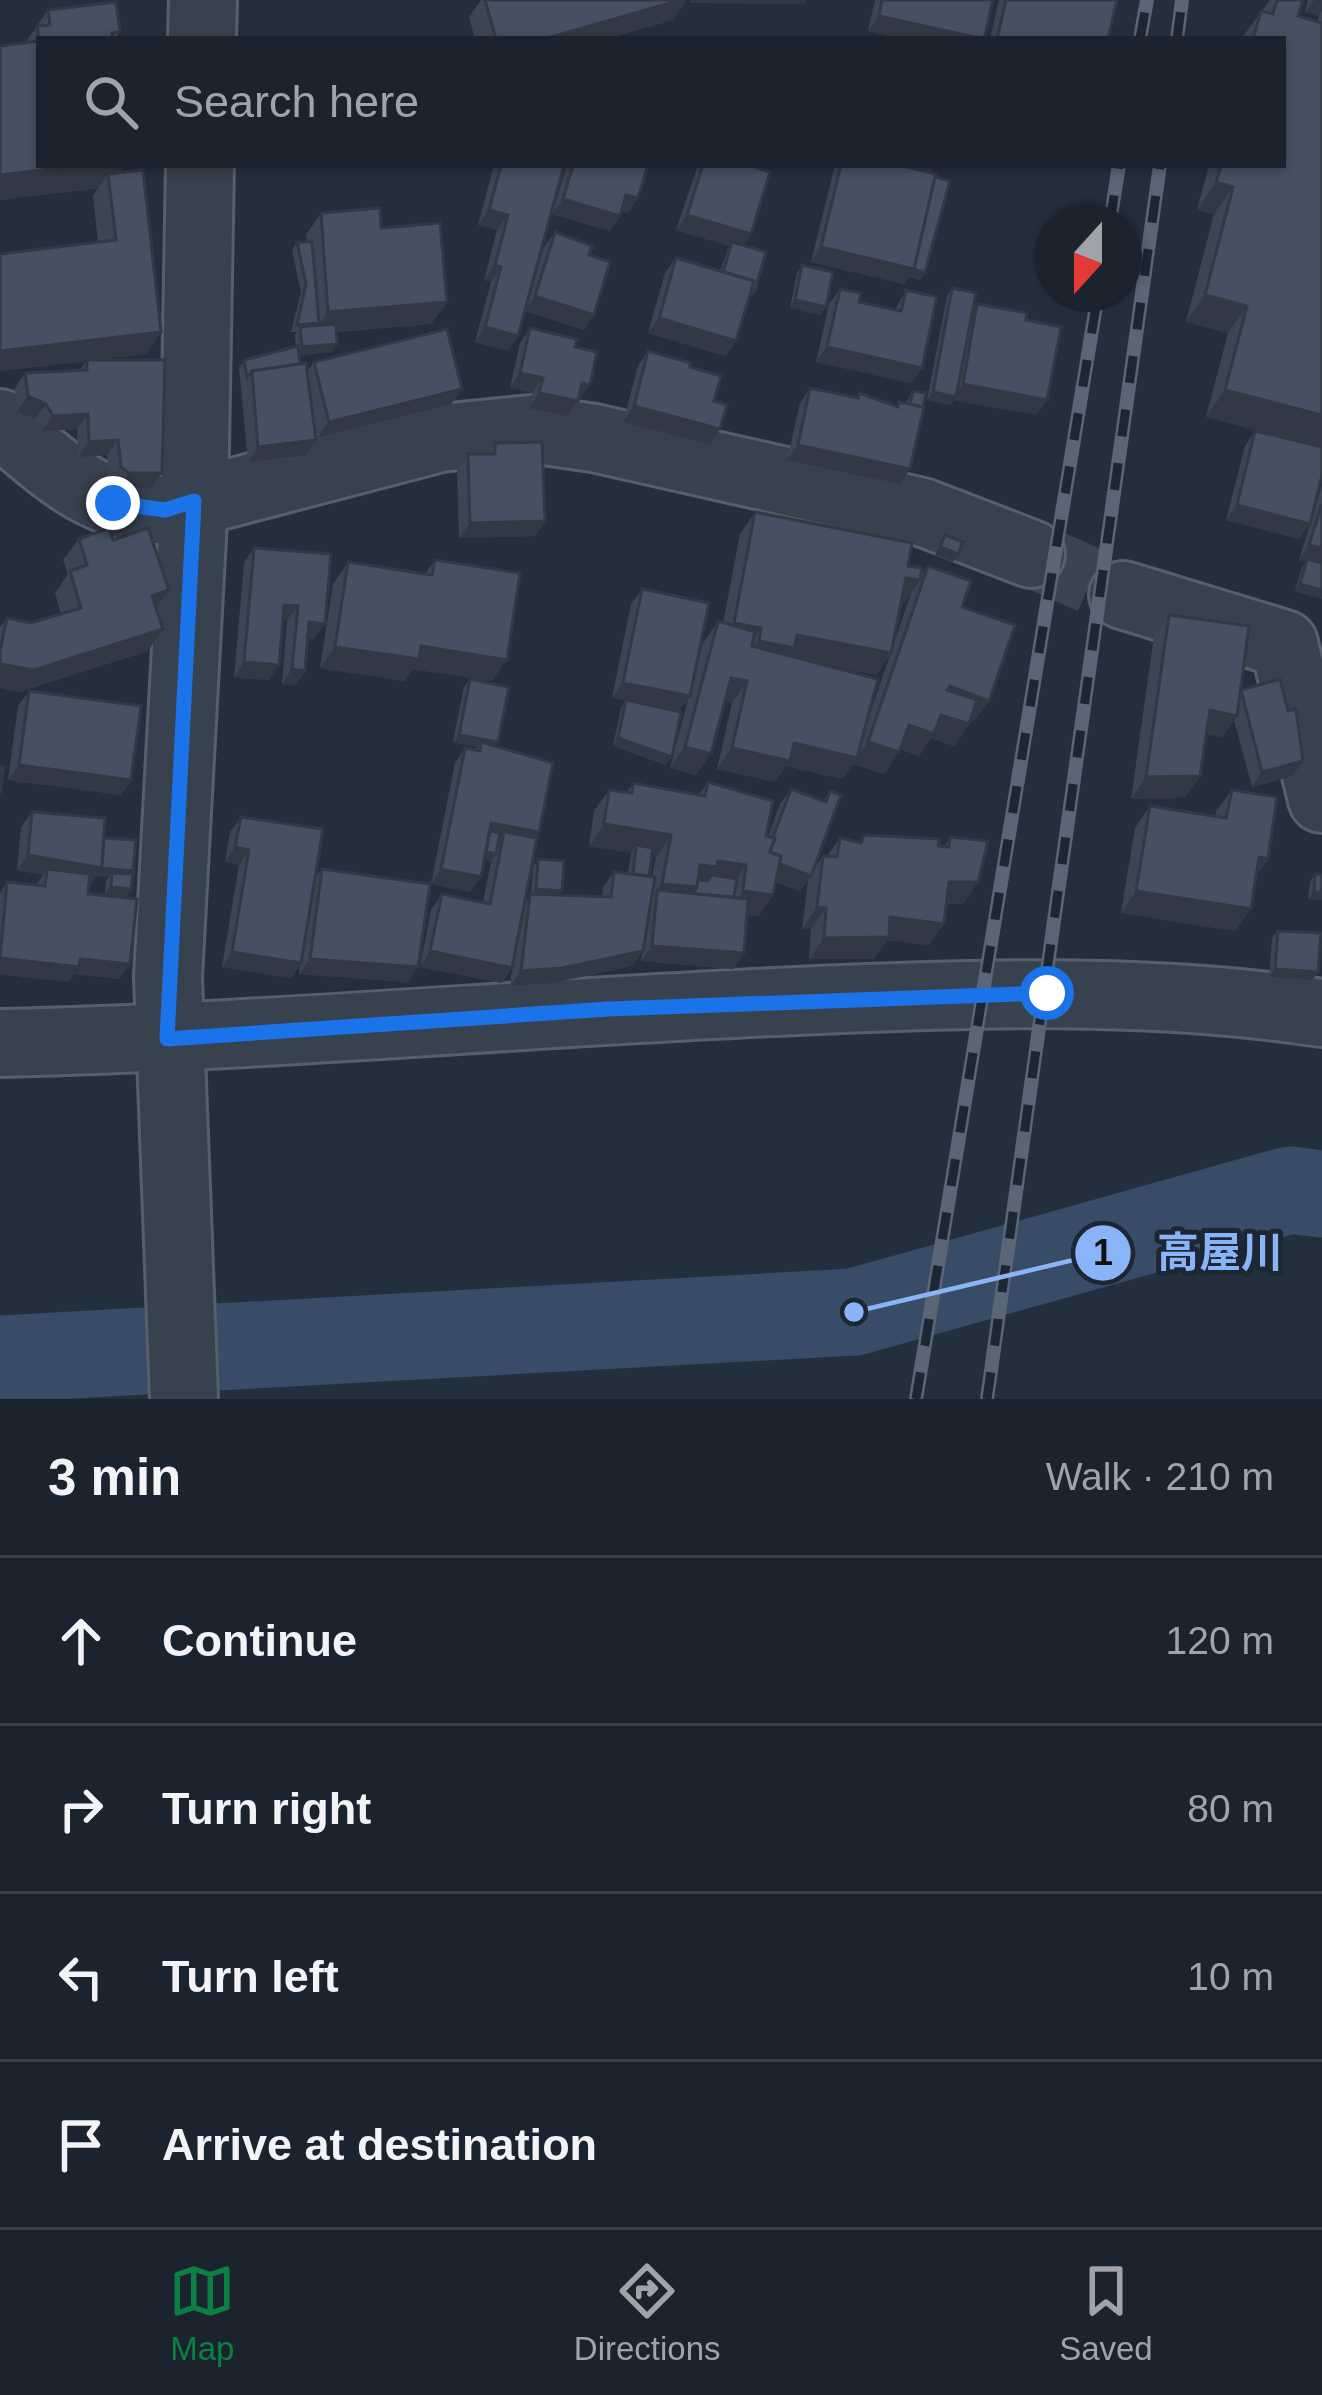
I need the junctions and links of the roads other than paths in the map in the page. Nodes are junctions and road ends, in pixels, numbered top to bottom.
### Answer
1 (203, 0) edge
2 (202, 36) edge
3 (200, 168) edge
4 (0, 423) edge
5 (194, 501) junction
6 (1031, 554) tunnel mouth
7 (1123, 596) tunnel mouth
8 (1322, 799) edge
9 (1322, 1013) edge
10 (0, 1043) edge
11 (168, 1048) junction
12 (184, 1399) edge

1 - 2 street
3 - 5 street
4 - 5 street
5 - 6 street
5 - 11 street
7 - 8 street
9 - 11 street
10 - 11 street
11 - 12 street

